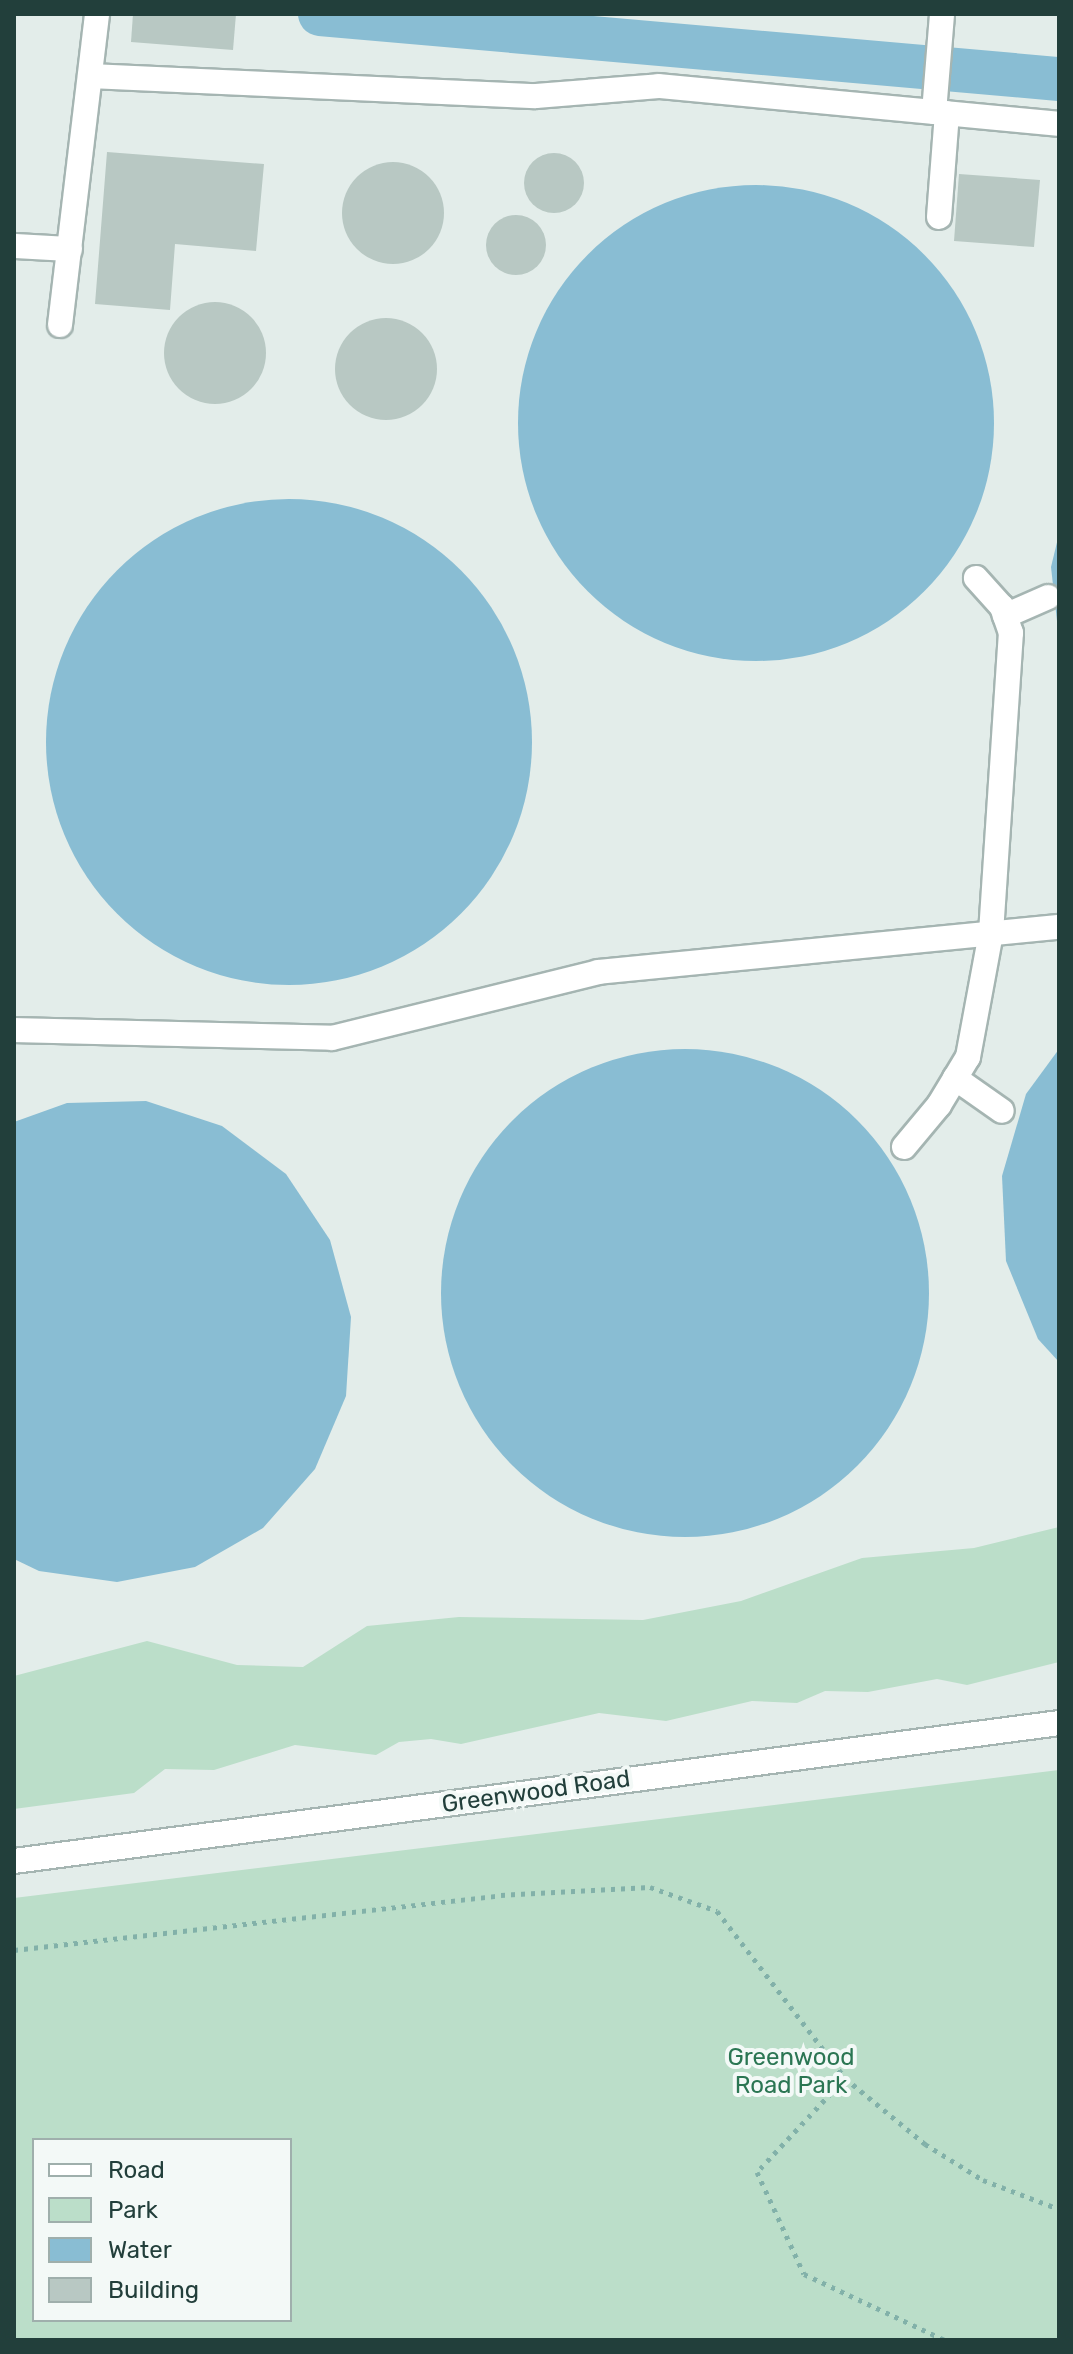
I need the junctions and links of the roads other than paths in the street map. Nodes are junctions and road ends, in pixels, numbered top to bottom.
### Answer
1 (97, 14) edge
2 (942, 14) edge
3 (90, 76) junction
4 (940, 113) junction
5 (1059, 124) edge
6 (939, 217) dead end
7 (14, 246) edge
8 (70, 249) junction
9 (60, 325) dead end
10 (976, 578) dead end
11 (1048, 597) dead end
12 (1005, 616) junction
13 (1059, 927) edge
14 (991, 933) junction
15 (14, 1030) edge
16 (955, 1078) junction
17 (1002, 1111) dead end
18 (904, 1147) dead end
19 (1059, 1723) edge
20 (14, 1861) edge

1 - 3 street
2 - 4 street
3 - 4 street
3 - 8 street
4 - 5 street
4 - 6 street
7 - 8 street
8 - 9 street
10 - 12 street
11 - 12 street
12 - 14 street
13 - 14 street
14 - 15 street
14 - 16 street
16 - 17 street
16 - 18 street
19 - 20 street, Greenwood Road

